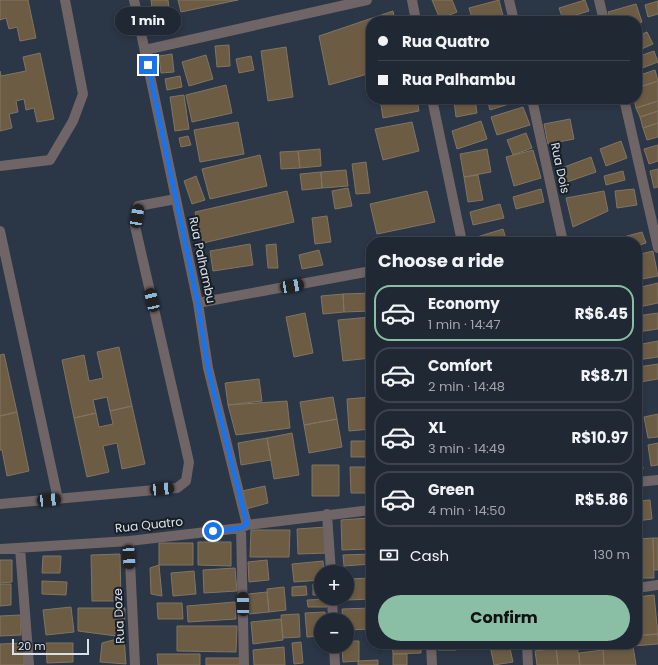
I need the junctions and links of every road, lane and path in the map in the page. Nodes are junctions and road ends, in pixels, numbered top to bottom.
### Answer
1 (65, 0) edge
2 (134, 0) edge
3 (367, 0) edge
4 (412, 0) edge
5 (509, 0) edge
6 (599, 0) edge
7 (415, 16) edge
8 (513, 16) edge
9 (603, 16) edge
10 (145, 50) junction
11 (433, 104) edge
12 (533, 104) edge
13 (625, 104) edge
14 (0, 166) edge
15 (176, 199) junction
16 (0, 231) edge
17 (461, 237) edge
18 (562, 237) edge
19 (658, 248) edge
20 (366, 272) edge
21 (198, 304) junction
22 (658, 480) edge
23 (642, 482) edge
24 (58, 499) junction
25 (0, 504) edge
26 (366, 510) edge
27 (327, 514) junction
28 (244, 526) junction
29 (129, 541) junction
30 (20, 548) junction
31 (0, 549) edge
32 (331, 565) edge
33 (658, 585) edge
34 (642, 587) edge
35 (431, 649) edge
36 (527, 649) edge
37 (334, 653) edge
38 (29, 665) edge
39 (135, 665) edge
40 (244, 665) edge
41 (335, 665) edge
42 (432, 665) edge
43 (528, 665) edge

1 - 14 street
2 - 10 street, Rua Palhambu
3 - 10 street
4 - 7 street
5 - 8 street
6 - 9 street
10 - 15 street, Rua Palhambu
11 - 17 street
12 - 18 street, Rua Dois
13 - 19 street
15 - 21 street, Rua Palhambu
15 - 24 street
16 - 24 street
20 - 21 street
21 - 28 street, Rua Palhambu
22 - 23 street
24 - 25 street
26 - 27 street, Rua Quatro
27 - 28 street, Rua Quatro
27 - 32 street
28 - 29 street, Rua Quatro
28 - 40 street
29 - 30 street, Rua Quatro
29 - 39 street, Rua Doze
30 - 31 street, Rua Quatro
30 - 38 street
33 - 34 street
35 - 42 street
36 - 43 street
37 - 41 street

